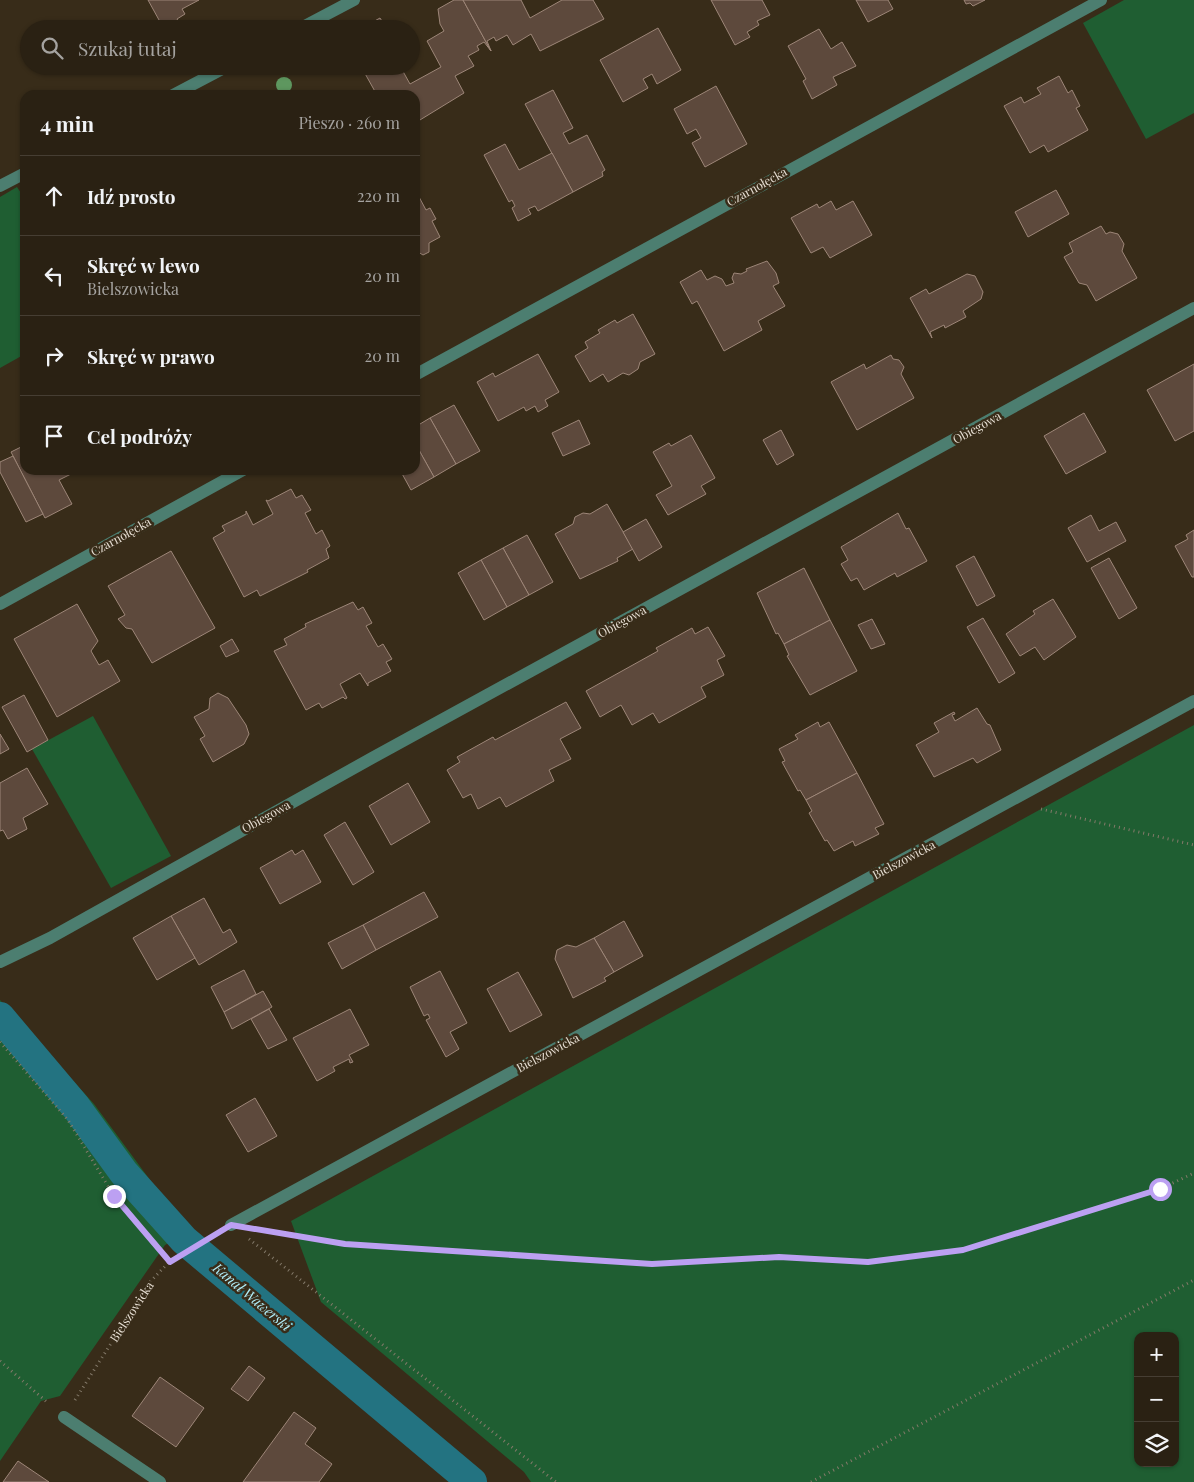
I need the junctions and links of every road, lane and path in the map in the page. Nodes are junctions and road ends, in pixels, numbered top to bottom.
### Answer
1 (354, 0) edge
2 (1101, 0) edge
3 (316, 20) edge
4 (211, 75) edge
5 (183, 90) edge
6 (20, 176) edge
7 (0, 186) edge
8 (1194, 308) edge
9 (420, 372) edge
10 (234, 475) edge
11 (0, 604) edge
12 (1194, 701) edge
13 (1032, 791) junction
14 (1194, 844) edge
15 (0, 962) edge
16 (0, 1042) edge
17 (1194, 1173) edge
18 (231, 1225) junction
19 (170, 1262) junction
20 (1194, 1280) edge
21 (0, 1361) edge
22 (64, 1417) junction
23 (160, 1482) edge
24 (556, 1482) edge
25 (810, 1482) edge

1 - 3 street
2 - 9 street, Czarnołęcka
4 - 5 street
6 - 7 street
8 - 15 street, Obiegowa
10 - 11 street, Czarnołęcka
12 - 13 street, Bielszowicka
13 - 14 path
13 - 18 street, Bielszowicka
16 - 19 path
17 - 18 path
18 - 19 path, Bielszowicka
18 - 24 path
19 - 22 path, Bielszowicka
20 - 25 path
21 - 22 path
22 - 23 street

